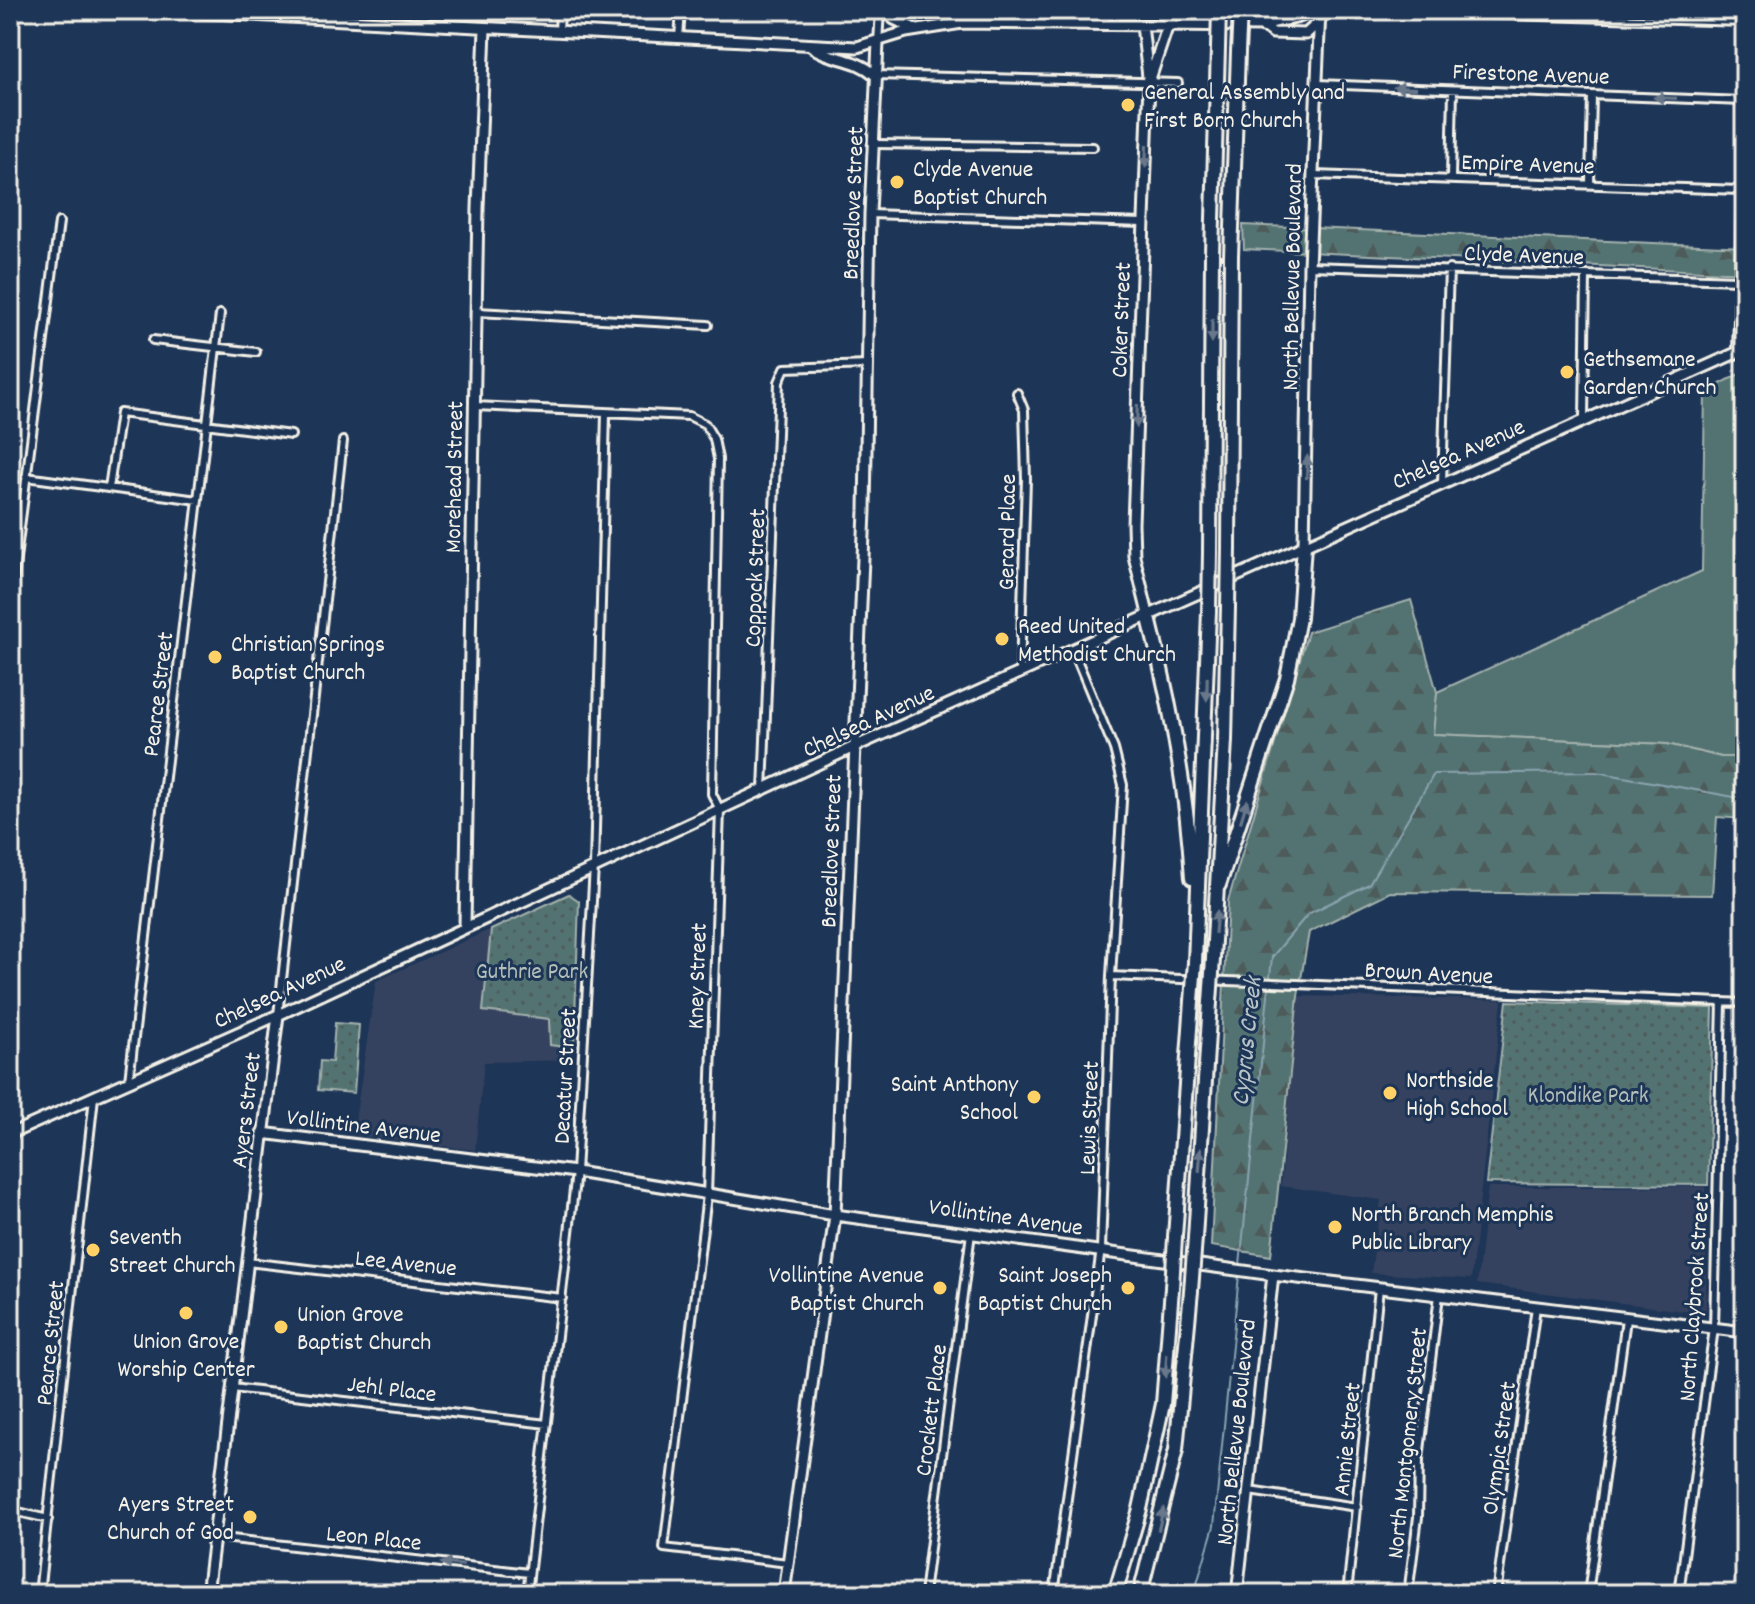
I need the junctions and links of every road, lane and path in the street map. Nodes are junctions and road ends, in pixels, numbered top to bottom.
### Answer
1 (155, 10) edge
2 (560, 10) edge
3 (681, 10) edge
4 (882, 10) edge
5 (1105, 10) edge
6 (1171, 10) edge
7 (1219, 10) edge
8 (1240, 10) edge
9 (1272, 10) edge
10 (1332, 10) edge
11 (1342, 10) edge
12 (1318, 13) edge
13 (1283, 20) junction
14 (1745, 22) edge
15 (1142, 25) junction
16 (1168, 25) junction
17 (1105, 26) junction
18 (1264, 26) junction
19 (485, 29) junction
20 (917, 30) junction
21 (559, 32) junction
22 (1311, 33) junction
23 (679, 38) junction
24 (878, 43) junction
25 (810, 45) junction
26 (1319, 50) junction
27 (1745, 69) edge
28 (875, 75) junction
29 (1149, 82) junction
30 (1178, 83) dead end
31 (1318, 84) junction
32 (1453, 90) junction
33 (1592, 96) junction
34 (1743, 101) edge
35 (1744, 128) edge
36 (874, 144) junction
37 (1093, 147) dead end
38 (1314, 175) junction
39 (1451, 178) junction
40 (1590, 183) junction
41 (1740, 190) junction
42 (870, 214) junction
43 (59, 222) dead end
44 (1143, 223) junction
45 (1742, 240) edge
46 (1309, 266) junction
47 (1449, 269) junction
48 (1586, 275) junction
49 (1738, 280) junction
50 (477, 312) junction
51 (220, 314) dead end
52 (708, 325) dead end
53 (153, 340) dead end
54 (216, 347) junction
55 (1741, 351) edge
56 (256, 352) dead end
57 (869, 365) junction
58 (1017, 393) dead end
59 (475, 406) junction
60 (606, 413) junction
61 (1584, 418) junction
62 (207, 424) junction
63 (291, 435) dead end
64 (343, 441) dead end
65 (26, 477) junction
66 (1442, 483) junction
67 (109, 488) junction
68 (198, 500) junction
69 (10, 535) edge
70 (19, 536) junction
71 (1304, 545) junction
72 (10, 606) edge
73 (1149, 618) junction
74 (1073, 650) junction
75 (1020, 673) junction
76 (854, 747) junction
77 (763, 791) junction
78 (720, 810) junction
79 (594, 867) junction
80 (1219, 885) junction
81 (465, 925) junction
82 (1196, 936) junction
83 (1111, 976) junction
84 (1722, 1002) junction
85 (1745, 1003) edge
86 (278, 1015) junction
87 (129, 1080) junction
88 (94, 1097) junction
89 (262, 1133) junction
90 (10, 1134) edge
91 (576, 1172) junction
92 (707, 1195) junction
93 (835, 1215) junction
94 (971, 1231) junction
95 (1101, 1249) junction
96 (247, 1262) junction
97 (1273, 1275) junction
98 (1379, 1288) junction
99 (1439, 1295) junction
100 (562, 1298) junction
101 (1536, 1307) junction
102 (1626, 1319) junction
103 (1714, 1328) junction
104 (1745, 1332) edge
105 (232, 1388) junction
106 (547, 1424) junction
107 (1249, 1491) junction
108 (1357, 1507) junction
109 (10, 1510) edge
110 (48, 1519) junction
111 (214, 1537) junction
112 (788, 1563) junction
113 (529, 1573) junction
114 (39, 1594) edge
115 (207, 1594) edge
116 (527, 1594) edge
117 (784, 1594) edge
118 (924, 1594) edge
119 (1054, 1594) edge
120 (1115, 1594) edge
121 (1140, 1594) edge
122 (1237, 1594) edge
123 (1347, 1594) edge
124 (1408, 1594) edge
125 (1496, 1594) edge
126 (1588, 1594) edge
127 (1679, 1594) edge

1 - 19 street
2 - 21 street
3 - 23 street
4 - 20 street
4 - 24 street, Breedlove Street
5 - 17 street
6 - 16 highway
7 -> 82 highway, bridge
8 - 80 highway, bridge
9 - 18 highway
10 - 12 street
11 - 14 street
12 - 13 street
12 - 22 street
12 - 26 street, North Bellevue Boulevard
13 - 18 street
13 - 22 street
15 - 16 street
15 - 17 street
15 - 29 street
16 - 18 street
16 - 29 street, Coker Street
17 - 20 street
18 - 22 street
19 - 21 street
19 - 50 street, Morehead Street
20 - 24 street
21 - 23 street
22 - 26 street
23 - 25 street
24 - 25 street
24 - 28 street, Breedlove Street
25 - 28 street
26 - 31 street, North Bellevue Boulevard
27 - 34 street
28 - 29 street
28 - 36 street, Breedlove Street
29 - 30 street
29 -> 44 street, Coker Street
32 -> 31 street, Firestone Avenue
31 - 38 street, North Bellevue Boulevard
32 - 33 street, Firestone Avenue
32 - 39 street
34 -> 33 street, Firestone Avenue
33 - 40 street
34 - 35 street
35 - 41 street
36 - 37 street
36 - 42 street, Breedlove Street
38 - 39 street, Empire Avenue
38 - 46 street, North Bellevue Boulevard
39 - 40 street, Empire Avenue
40 - 41 street, Empire Avenue
41 - 45 street
42 - 44 street
42 - 57 street, Breedlove Street
43 - 65 street
44 -> 73 street, Coker Street
45 - 49 street
46 - 47 street, Clyde Avenue
71 -> 46 street, North Bellevue Boulevard
47 - 48 street, Clyde Avenue
47 - 66 street
48 - 49 street, Clyde Avenue
48 - 61 street
49 - 55 street
50 - 52 street
50 - 59 street, Morehead Street
51 - 54 street, Pearce Street
53 - 54 street
54 - 56 street
54 - 62 street, Pearce Street
55 - 61 street, Chelsea Avenue
57 - 76 street, Breedlove Street
57 - 77 street, Coppock Street
58 - 75 street, Gerard Place
59 - 60 street
59 - 81 street, Morehead Street
60 - 78 street, Kney Street
60 - 79 street, Decatur Street
61 - 66 street, Chelsea Avenue
62 - 63 street
62 - 67 street
62 - 68 street, Pearce Street
64 - 86 street, Ayers Street
65 - 67 street
65 - 70 street
66 - 71 street, Chelsea Avenue
67 - 68 street
68 - 87 street, Pearce Street
69 - 70 street
70 - 72 street
71 - 73 street, Chelsea Avenue
80 -> 71 highway
73 - 74 street, Chelsea Avenue
73 - 82 highway
74 - 75 street, Chelsea Avenue
74 - 83 street, Lewis Street
75 - 76 street, Chelsea Avenue
76 - 77 street, Chelsea Avenue
76 - 93 street, Breedlove Street
77 - 78 street, Chelsea Avenue
78 - 79 street, Chelsea Avenue
78 - 92 street, Kney Street
79 - 81 street, Chelsea Avenue
79 - 91 street, Decatur Street
121 -> 80 highway, bridge
81 - 86 street, Chelsea Avenue
82 -> 120 highway, bridge
83 - 84 street, Brown Avenue
83 - 95 street, Lewis Street
84 - 85 street, Brown Avenue
84 - 103 street, North Claybrook Street
86 - 87 street, Chelsea Avenue
86 - 89 street, Ayers Street
87 - 88 street, Chelsea Avenue
88 - 90 street, Chelsea Avenue
88 - 110 street, Pearce Street
89 - 91 street, Vollintine Avenue
89 - 96 street, Ayers Street
91 - 92 street, Vollintine Avenue
91 - 100 street, Decatur Street
92 - 93 street, Vollintine Avenue
92 - 112 street, Kney Street
93 - 94 street, Vollintine Avenue
93 - 112 street, Breedlove Street
94 - 95 street, Vollintine Avenue
94 - 118 street, Crockett Place
95 - 97 street, Vollintine Avenue
95 - 119 street, Lewis Street
96 - 100 street, Lee Avenue
96 - 105 street, Ayers Street
97 - 98 street, Vollintine Avenue
97 - 107 street, North Bellevue Boulevard
98 - 99 street, Vollintine Avenue
98 - 108 street, Annie Street
99 - 101 street, Vollintine Avenue
99 - 124 street, North Montgomery Street
100 - 106 street, Decatur Street
101 - 102 street, Vollintine Avenue
101 - 125 street, Olympic Street
102 - 103 street, Vollintine Avenue
102 - 126 street
103 - 104 street, Vollintine Avenue
103 - 127 street, North Claybrook Street
105 - 106 street, Jehl Place
105 - 111 street, Ayers Street
106 - 113 street, Decatur Street
107 - 108 street
107 - 122 street, North Bellevue Boulevard
108 - 123 street, Annie Street
109 - 110 street
110 - 114 street, Pearce Street
113 -> 111 street, Leon Place
111 - 115 street, Ayers Street
112 - 117 street, Breedlove Street
113 - 116 street, Decatur Street

